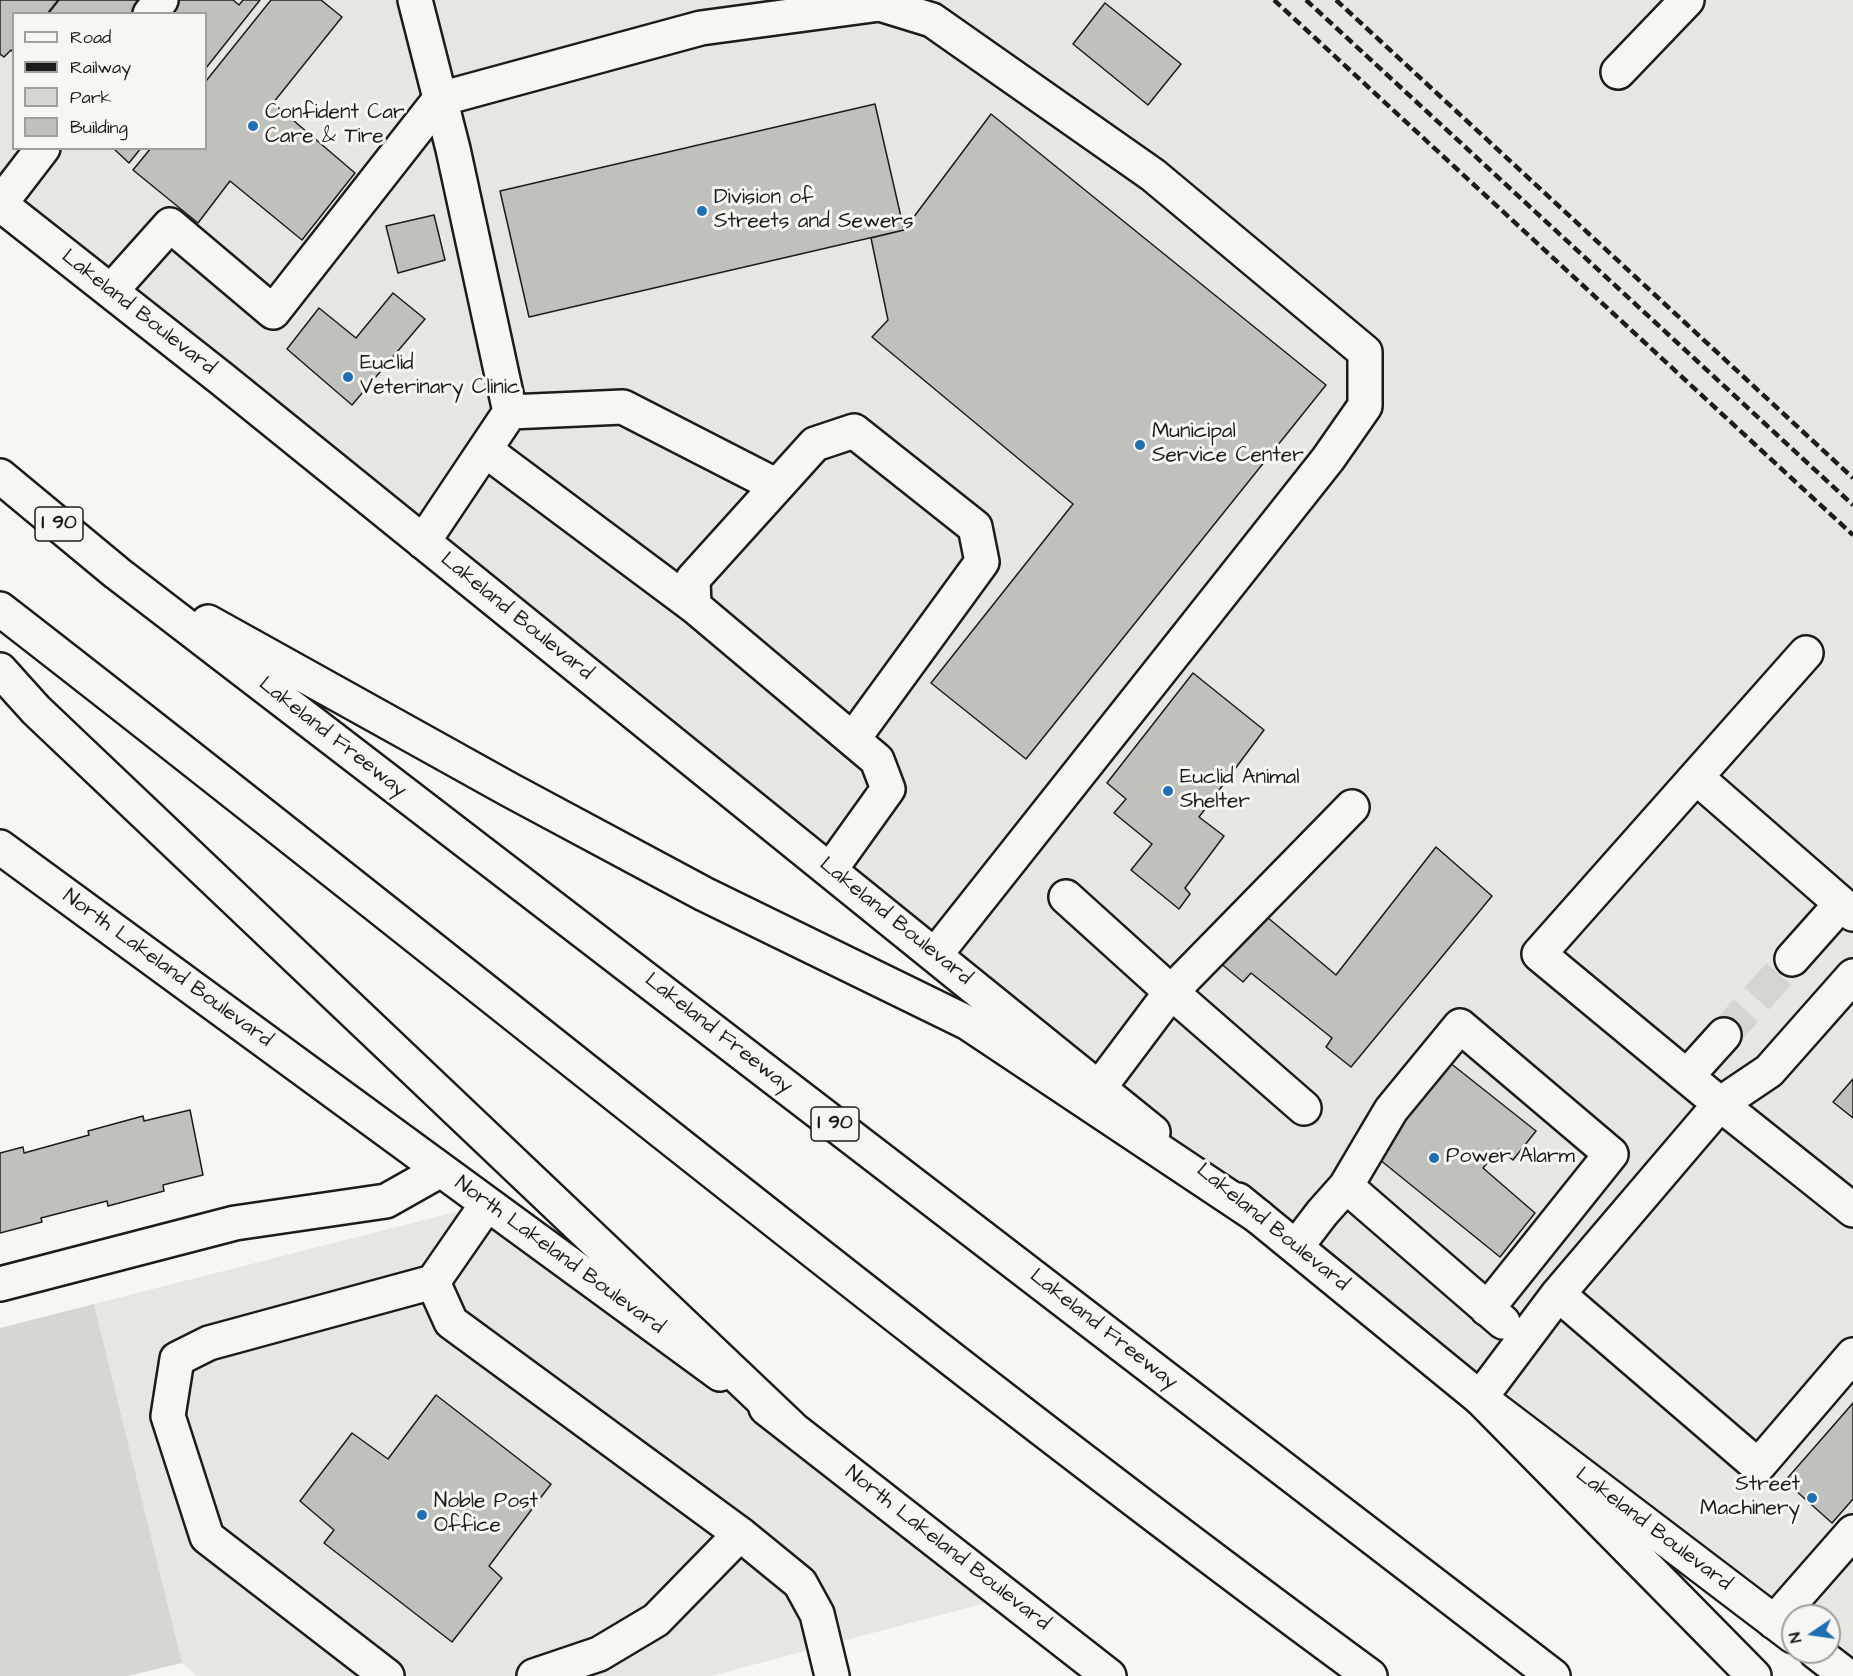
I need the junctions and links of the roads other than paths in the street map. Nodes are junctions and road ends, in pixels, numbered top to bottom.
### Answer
1 (161, 0) edge
2 (415, 0) edge
3 (1686, 0) edge
4 (152, 12) edge
5 (1618, 72) dead end
6 (440, 99) junction
7 (41, 150) edge
8 (0, 204) edge
9 (111, 291) junction
10 (510, 412) junction
11 (485, 450) junction
12 (0, 476) edge
13 (777, 486) junction
14 (423, 542) junction
15 (117, 573) junction
16 (694, 606) junction
17 (0, 609) edge
18 (1806, 653) dead end
19 (0, 670) edge
20 (853, 739) junction
21 (1696, 777) junction
22 (1352, 807) dead end
23 (0, 847) edge
24 (830, 870) junction
25 (1066, 897) dead end
26 (1847, 909) edge
27 (936, 956) junction
28 (1792, 959) tunnel mouth
29 (1853, 976) edge
30 (1171, 992) junction
31 (1724, 1035) tunnel mouth
32 (1687, 1076) junction
33 (1099, 1088) junction
34 (1720, 1104) junction
35 (1304, 1108) dead end
36 (441, 1170) junction
37 (1346, 1186) junction
38 (487, 1204) junction
39 (1853, 1210) edge
40 (1259, 1217) junction
41 (1296, 1247) junction
42 (433, 1282) junction
43 (0, 1284) edge
44 (1558, 1294) junction
45 (1487, 1309) junction
46 (1523, 1338) junction
47 (1853, 1355) edge
48 (1480, 1398) junction
49 (790, 1426) junction
50 (1853, 1532) edge
51 (740, 1534) junction
52 (1801, 1604) edge
53 (1781, 1627) edge
54 (1832, 1664) edge
55 (387, 1676) edge
56 (534, 1676) edge
57 (832, 1676) edge
58 (1109, 1676) edge
59 (1370, 1676) edge
60 (1553, 1676) edge
61 (1754, 1676) edge
62 (1847, 1676) edge

1 - 4 main road
2 - 6 main road
3 - 5 main road
6 - 9 main road
6 - 10 main road
6 - 27 main road
7 - 8 main road
8 - 9 main road, Lakeland Boulevard
9 - 14 main road, Lakeland Boulevard
10 - 11 main road
10 - 13 main road
11 - 14 main road
11 - 16 main road
12 - 15 main road, Lakeland Freeway / I 90
13 - 16 main road
13 - 20 main road
14 - 24 main road, Lakeland Boulevard
15 - 40 main road
15 - 60 main road, Lakeland Freeway / I 90
16 - 20 main road
17 - 59 main road
18 - 21 main road
19 - 49 main road
20 - 24 main road
21 - 26 main road
21 - 32 main road
22 - 30 main road
23 - 36 main road, North Lakeland Boulevard
24 - 27 main road, Lakeland Boulevard
25 - 30 main road
26 - 28 main road
27 - 33 main road, Lakeland Boulevard
29 - 34 main road
30 - 33 main road
30 - 35 main road
31 - 32 main road
32 - 34 main road
33 - 40 main road, Lakeland Boulevard
34 - 39 main road
34 - 44 main road
36 - 38 main road, North Lakeland Boulevard
36 - 43 main road
37 - 41 main road
37 - 45 main road
37 - 45 main road
38 - 42 main road
38 - 49 main road, North Lakeland Boulevard
40 - 41 main road, Lakeland Boulevard
41 - 48 main road, Lakeland Boulevard
42 - 51 main road
42 - 55 main road
44 - 46 main road
44 - 47 main road
45 - 46 main road
46 - 48 main road
48 - 53 main road, Lakeland Boulevard
48 - 61 main road
49 - 58 main road, North Lakeland Boulevard
50 - 52 main road
51 - 56 main road
51 - 57 main road
54 - 62 main road

